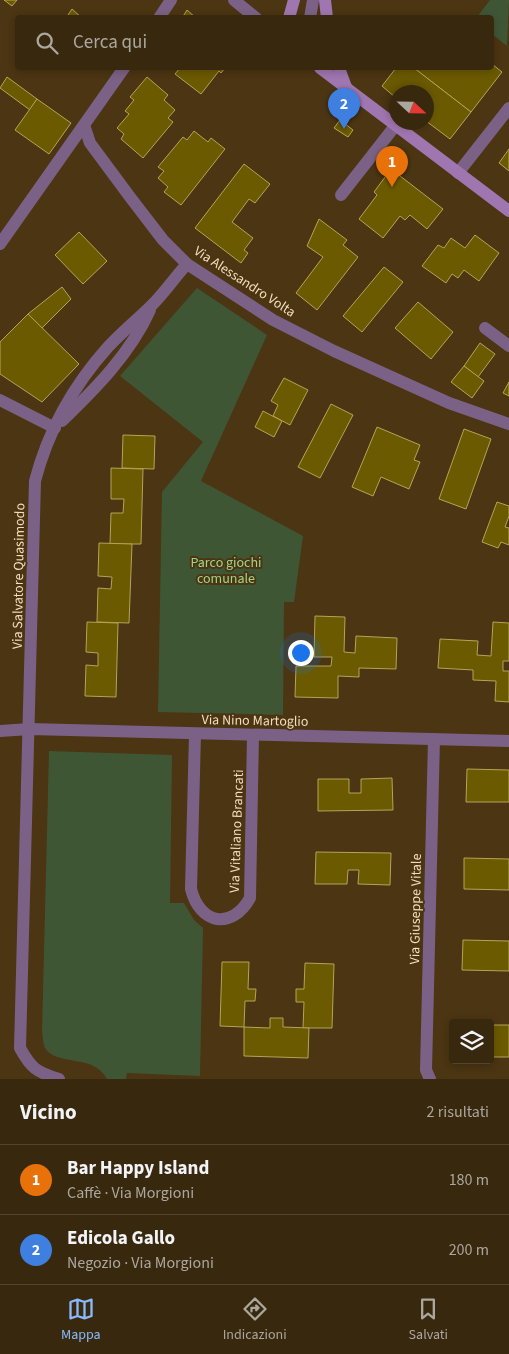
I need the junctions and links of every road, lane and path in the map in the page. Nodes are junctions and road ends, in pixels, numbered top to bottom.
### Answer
1 (171, 0) edge
2 (234, 0) edge
3 (294, 0) edge
4 (313, 0) edge
5 (325, 0) edge
6 (161, 15) edge
7 (252, 15) edge
8 (290, 15) edge
9 (310, 15) edge
10 (327, 15) edge
11 (123, 70) edge
12 (323, 70) edge
13 (340, 70) edge
14 (346, 88) junction
15 (509, 108) edge
16 (389, 121) edge
17 (84, 124) junction
18 (392, 130) edge
19 (400, 130) edge
20 (458, 173) junction
21 (341, 195) dead end
22 (509, 211) edge
23 (0, 244) edge
24 (187, 264) junction
25 (153, 304) junction
26 (485, 328) dead end
27 (509, 346) edge
28 (0, 400) edge
29 (509, 424) edge
30 (55, 428) junction
31 (30, 729) junction
32 (0, 731) edge
33 (195, 734) junction
34 (253, 735) junction
35 (434, 740) junction
36 (509, 741) edge
37 (59, 1079) edge
38 (430, 1079) edge

1 - 6 street
2 - 7 street
3 - 8 main road
4 - 9 street
5 - 10 main road
11 - 17 street
12 - 14 main road
13 - 14 main road
14 - 16 main road
15 - 20 street
17 - 23 street
17 - 24 street, Via Alessandro Volta
18 - 21 street
19 - 20 main road
20 - 22 main road
24 - 25 street, Via Salvatore Quasimodo
24 - 29 street, Via Alessandro Volta
25 - 30 street, Via Salvatore Quasimodo
25 - 30 street, Via Salvatore Quasimodo
26 - 27 street
28 - 30 street
30 - 31 street, Via Salvatore Quasimodo
31 - 32 street, Via Nino Martoglio
31 - 33 street, Via Nino Martoglio
31 - 37 street, Via Salvatore Quasimodo
33 - 34 street, Via Nino Martoglio
33 - 34 street, Via Vitaliano Brancati
34 - 35 street, Via Nino Martoglio
35 - 36 street, Via Nino Martoglio
35 - 38 street, Via Giuseppe Vitale

